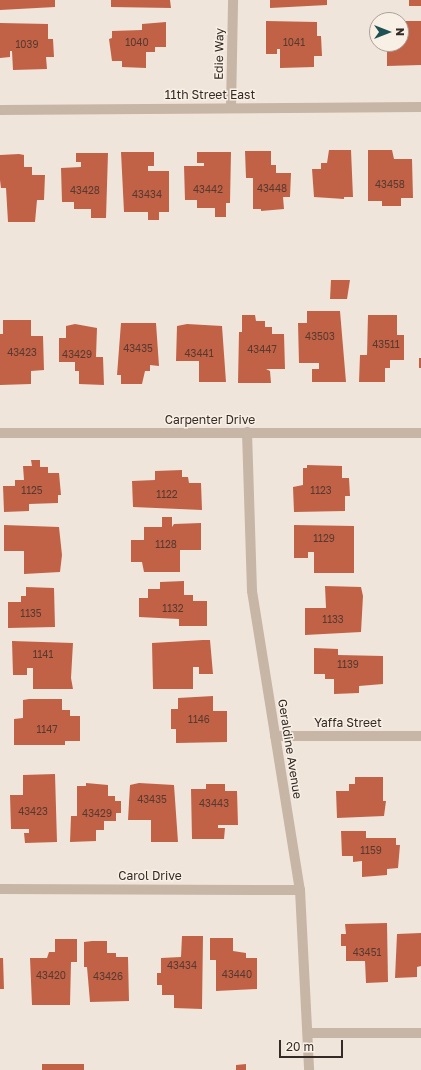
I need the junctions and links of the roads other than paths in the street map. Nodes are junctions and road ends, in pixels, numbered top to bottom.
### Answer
1 (233, 0) edge
2 (421, 107) edge
3 (231, 108) junction
4 (0, 110) edge
5 (247, 432) junction
6 (421, 433) edge
7 (0, 434) edge
8 (275, 736) junction
9 (421, 736) edge
10 (0, 889) edge
11 (300, 890) junction
12 (309, 1033) junction
13 (421, 1033) edge
14 (309, 1070) edge

1 - 3 street, Edie Way
2 - 3 street, 11th Street East
3 - 4 street, 11th Street East
5 - 6 street, Carpenter Drive
5 - 7 street, Carpenter Drive
5 - 8 street, Geraldine Avenue
8 - 9 street, Yaffa Street
8 - 11 street, Geraldine Avenue
10 - 11 street, Carol Drive
11 - 12 street, Geraldine Avenue
12 - 13 street
12 - 14 street, Geraldine Avenue

